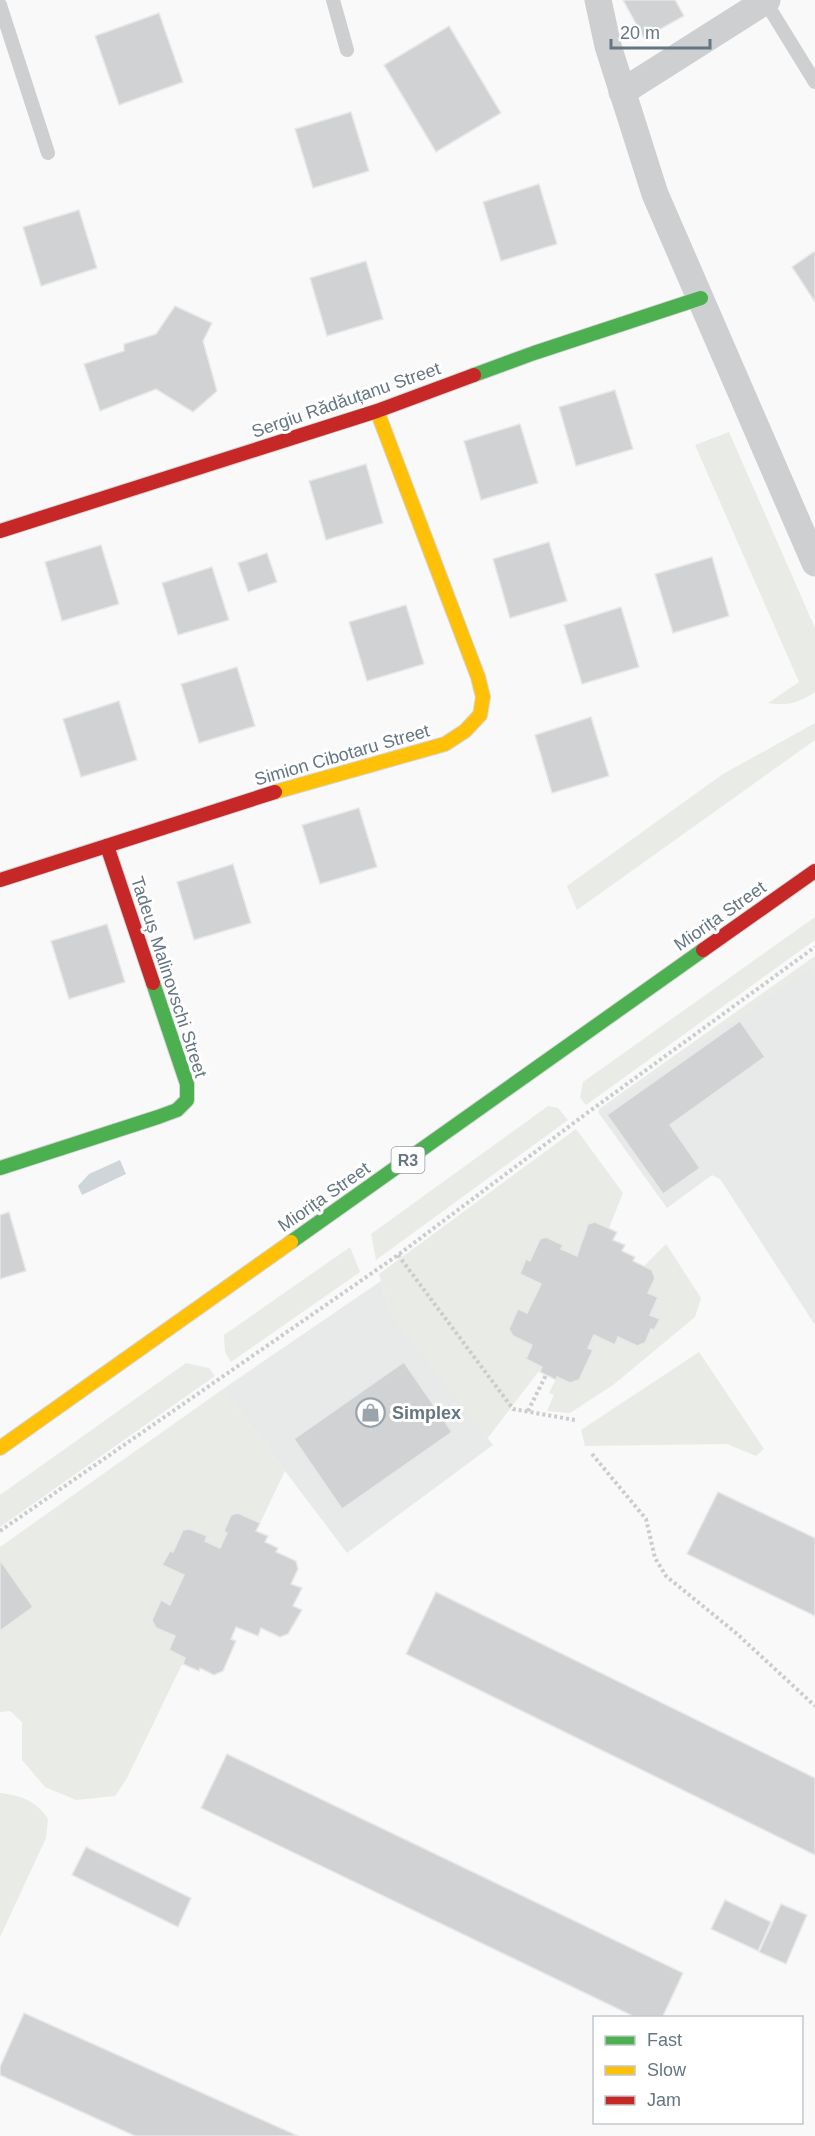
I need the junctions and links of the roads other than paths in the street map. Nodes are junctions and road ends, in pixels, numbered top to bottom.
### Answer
1 (333, 0) edge
2 (598, 0) edge
3 (766, 1) edge
4 (0, 4) edge
5 (347, 50) dead end
6 (815, 82) edge
7 (622, 92) junction
8 (48, 153) dead end
9 (701, 298) junction
10 (377, 411) junction
11 (0, 531) edge
12 (815, 563) edge
13 (107, 846) junction
14 (815, 871) edge
15 (0, 880) edge
16 (0, 1168) edge
17 (0, 1448) edge

1 - 5 lane
2 - 7 street
3 - 6 lane
3 - 7 street
4 - 8 lane
7 - 9 street
9 - 10 street, Sergiu Rădăuțanu Street
9 - 12 street
10 - 11 street, Sergiu Rădăuțanu Street
10 - 13 street, Simion Cibotaru Street
13 - 15 street, Simion Cibotaru Street
13 - 16 street, Tadeuș Malinovschi Street
14 - 17 street, Miorița Street / R3

